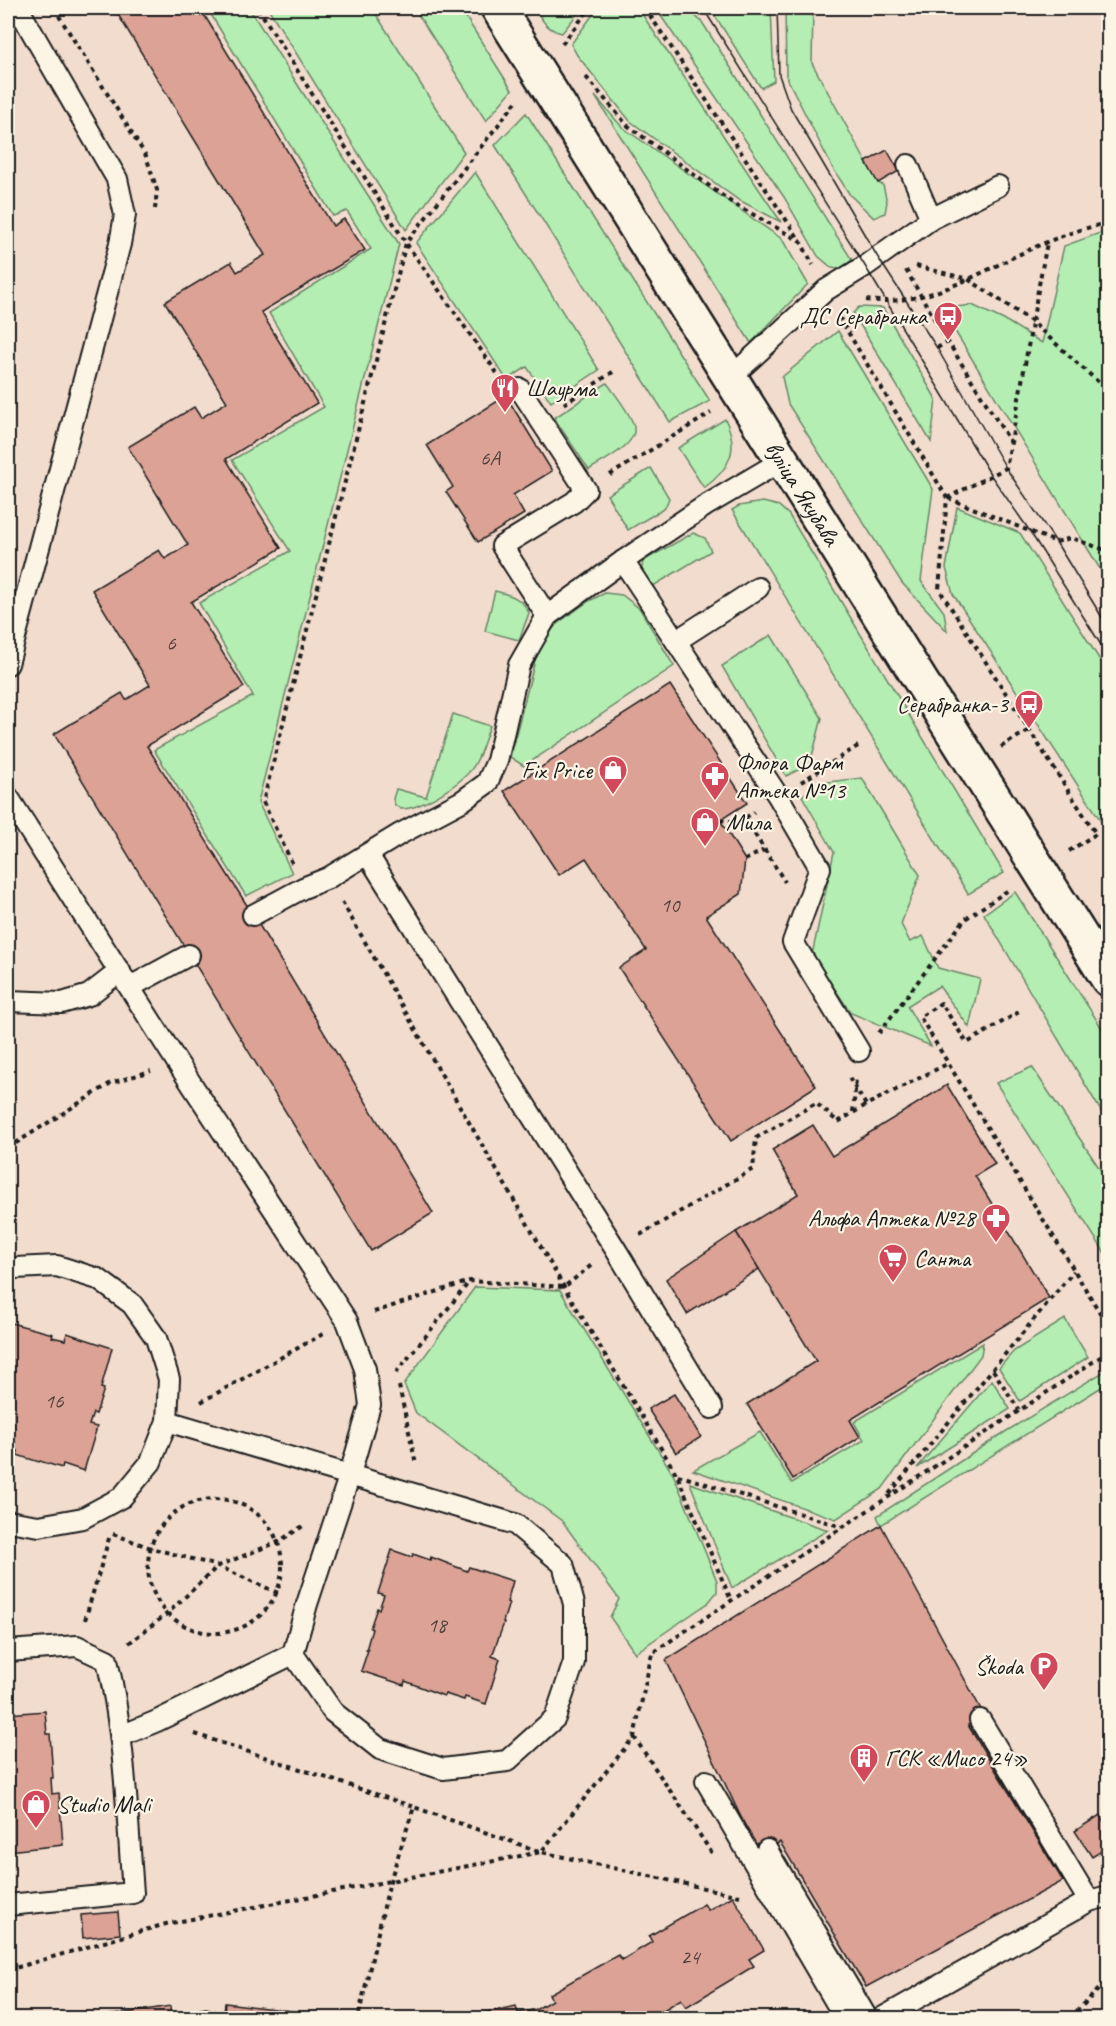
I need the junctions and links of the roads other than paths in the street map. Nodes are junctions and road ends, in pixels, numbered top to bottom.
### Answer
1 (18, 8) edge
2 (498, 8) edge
3 (908, 165) dead end
4 (998, 186) dead end
5 (931, 219) junction
6 (731, 377) junction
7 (520, 388) dead end
8 (783, 460) junction
9 (623, 561) junction
10 (758, 588) dead end
11 (547, 616) junction
12 (676, 641) junction
13 (8, 664) edge
14 (8, 797) edge
15 (368, 855) junction
16 (254, 915) dead end
17 (189, 955) dead end
18 (125, 979) junction
19 (1108, 979) edge
20 (8, 1001) edge
21 (859, 1052) road end
22 (8, 1270) edge
23 (712, 1408) dead end
24 (167, 1421) junction
25 (350, 1474) junction
26 (8, 1521) edge
27 (8, 1651) edge
28 (293, 1654) junction
29 (980, 1720) dead end
30 (121, 1736) junction
31 (706, 1781) dead end
32 (767, 1850) dead end
33 (1108, 1896) edge
34 (1089, 1901) junction
35 (8, 1905) edge
36 (845, 2019) edge
37 (867, 2019) edge
38 (882, 2019) edge

1 - 13 lane
2 - 6 main road, вуліца Якубава
3 - 5 lane
4 - 5 lane
5 - 6 lane
6 - 8 main road, вуліца Якубава
7 - 11 lane
8 - 9 lane
8 - 19 main road, вуліца Якубава
9 - 11 lane
9 - 12 lane
10 - 12 lane
11 - 15 lane
12 - 21 lane
14 - 18 lane
15 - 16 lane
15 - 23 lane
17 - 18 lane
18 - 20 lane
18 - 25 lane
22 - 24 lane
24 - 25 lane
24 - 26 lane
25 - 28 lane
25 - 28 lane
27 - 30 lane
28 - 30 lane
29 - 34 lane
30 - 35 lane
31 - 36 lane
32 - 37 lane
33 - 34 lane
34 - 38 lane

